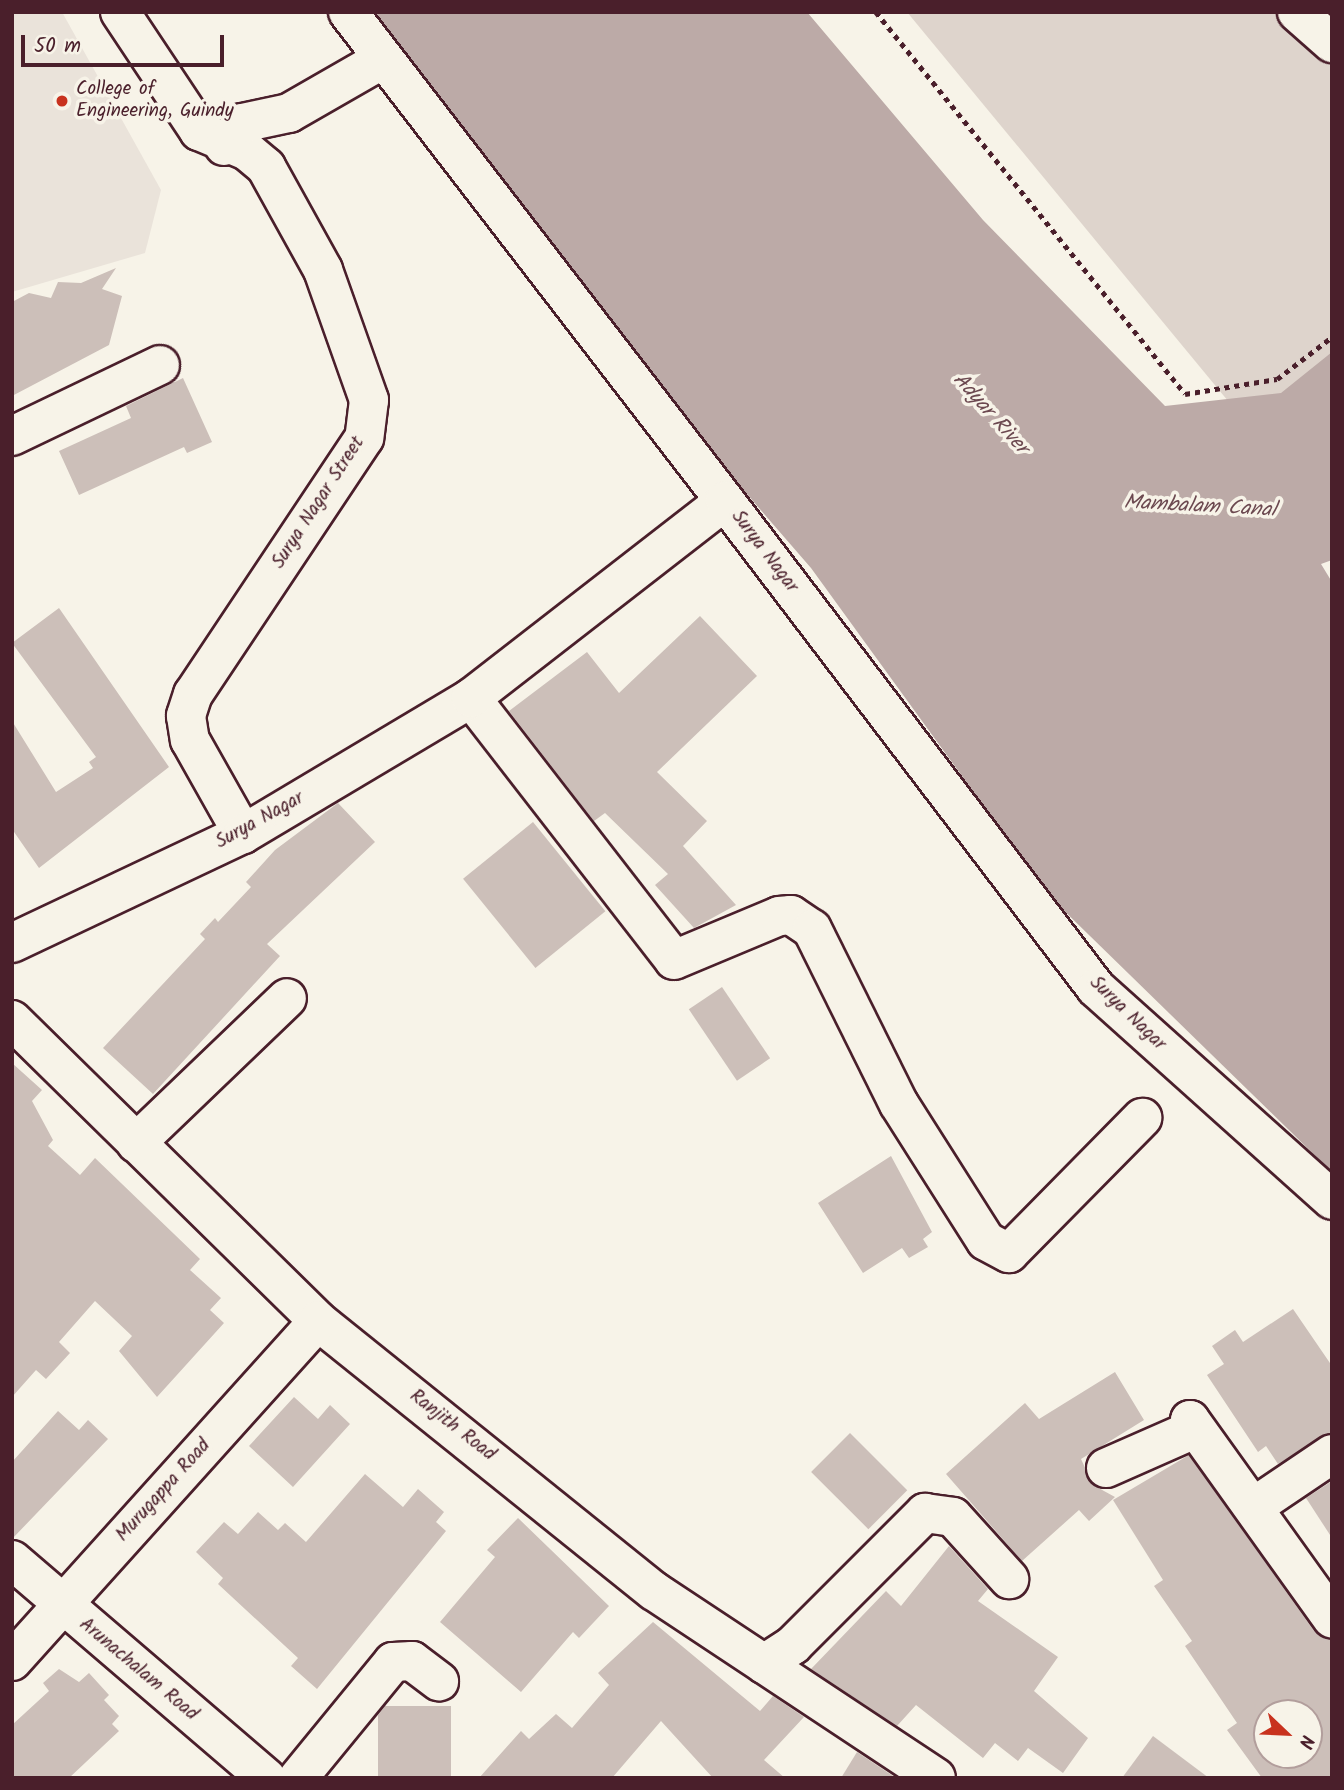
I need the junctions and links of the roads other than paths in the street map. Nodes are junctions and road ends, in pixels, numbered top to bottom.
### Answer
1 (120, 12) edge
2 (348, 12) edge
3 (1297, 12) edge
4 (1332, 43) edge
5 (381, 60) junction
6 (225, 146) junction
7 (160, 365) dead end
8 (12, 436) edge
9 (725, 501) junction
10 (471, 698) junction
11 (243, 834) junction
12 (12, 943) edge
13 (287, 998) dead end
14 (12, 1020) edge
15 (1142, 1118) dead end
16 (136, 1143) junction
17 (1332, 1200) edge
18 (318, 1321) junction
19 (1332, 1454) edge
20 (1106, 1468) dead end
21 (1255, 1506) junction
22 (12, 1560) edge
23 (1009, 1578) dead end
24 (60, 1605) junction
25 (1332, 1618) edge
26 (12, 1661) edge
27 (764, 1664) junction
28 (439, 1681) dead end
29 (316, 1771) edge
30 (266, 1778) edge
31 (936, 1778) edge

1 - 6 street, Surya Nagar Street
2 - 5 street
3 - 4 street
5 - 6 street
5 - 9 street
6 - 11 street, Surya Nagar Street
7 - 8 street
9 - 10 street, Surya Nagar
9 - 17 street, Surya Nagar
10 - 11 street, Surya Nagar
10 - 15 street
11 - 12 street, Surya Nagar
13 - 16 street
14 - 16 street, Ranjith Road
16 - 18 street, Ranjith Road
18 - 24 street, Murugappa Road
18 - 27 street, Ranjith Road
19 - 21 street
20 - 21 street
21 - 25 street
22 - 24 street, Arunachalam Road
23 - 27 street
24 - 26 street, Murugappa Road
24 - 30 street, Arunachalam Road
27 - 31 street, Ranjith Road
28 - 29 street

